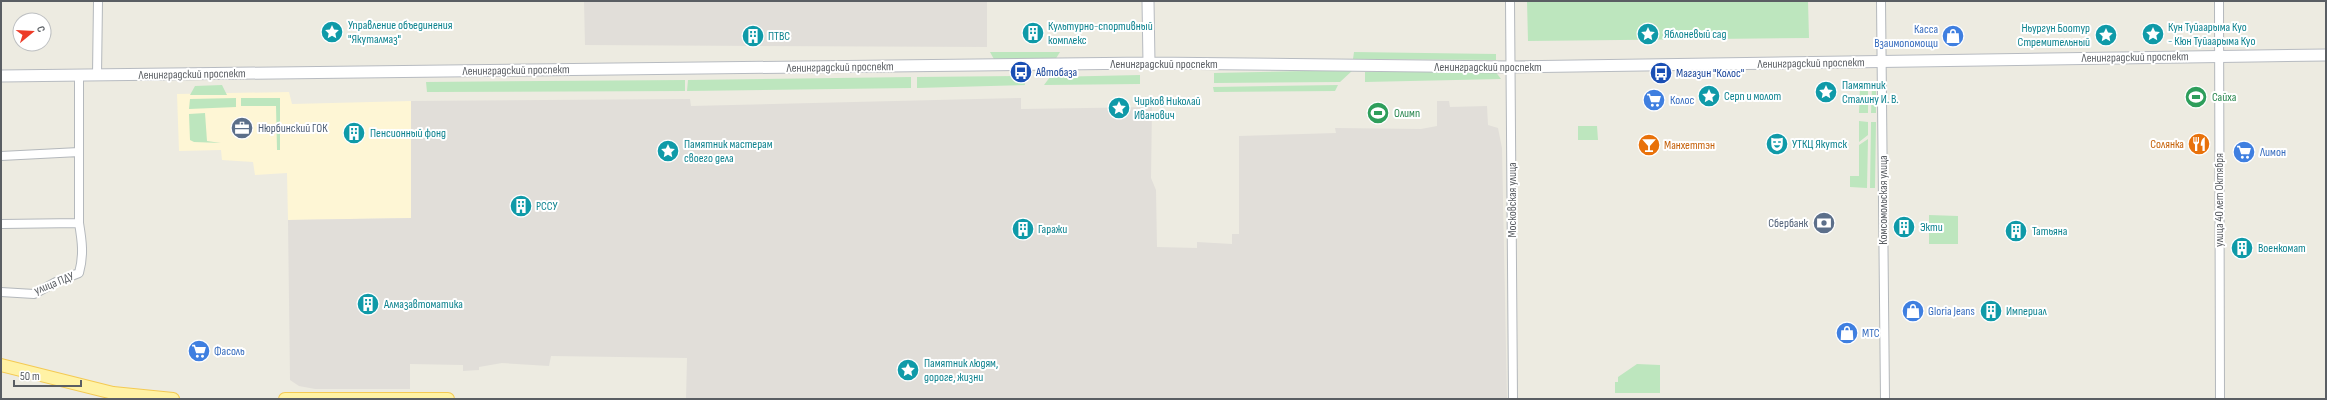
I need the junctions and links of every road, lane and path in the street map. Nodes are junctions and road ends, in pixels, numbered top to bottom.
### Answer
1 (98, 1) edge
2 (1148, 1) edge
3 (1510, 1) edge
4 (1881, 1) edge
5 (2219, 1) edge
6 (2326, 55) edge
7 (2219, 56) junction
8 (1882, 62) junction
9 (1149, 63) junction
10 (1510, 67) junction
11 (79, 75) junction
12 (97, 75) junction
13 (1, 76) edge
14 (79, 152) junction
15 (1, 156) edge
16 (79, 223) junction
17 (1, 224) edge
18 (1, 292) edge
19 (1, 365) edge
20 (173, 399) edge
21 (285, 399) edge
22 (448, 399) edge
23 (1513, 399) edge
24 (1885, 399) edge
25 (2220, 399) edge

1 - 12 street
2 - 9 main road
3 - 10 street, Московская улица
4 - 8 street, Комсомольская улица
5 - 7 street, улица 40 лет Октября
6 - 7 main road, Ленинградский проспект
7 - 8 main road, Ленинградский проспект
7 - 25 street, улица 40 лет Октября
8 - 10 main road, Ленинградский проспект
8 - 24 street, Комсомольская улица
9 - 10 main road, Ленинградский проспект
9 - 12 main road, Ленинградский проспект
10 - 23 street, Московская улица
11 - 12 main road, Ленинградский проспект
11 - 13 main road, Ленинградский проспект
11 - 14 street, улица ПДУ
14 - 15 street
14 - 16 street, улица ПДУ
16 - 17 street
16 - 18 street, улица ПДУ
19 - 20 main road
21 - 22 main road

